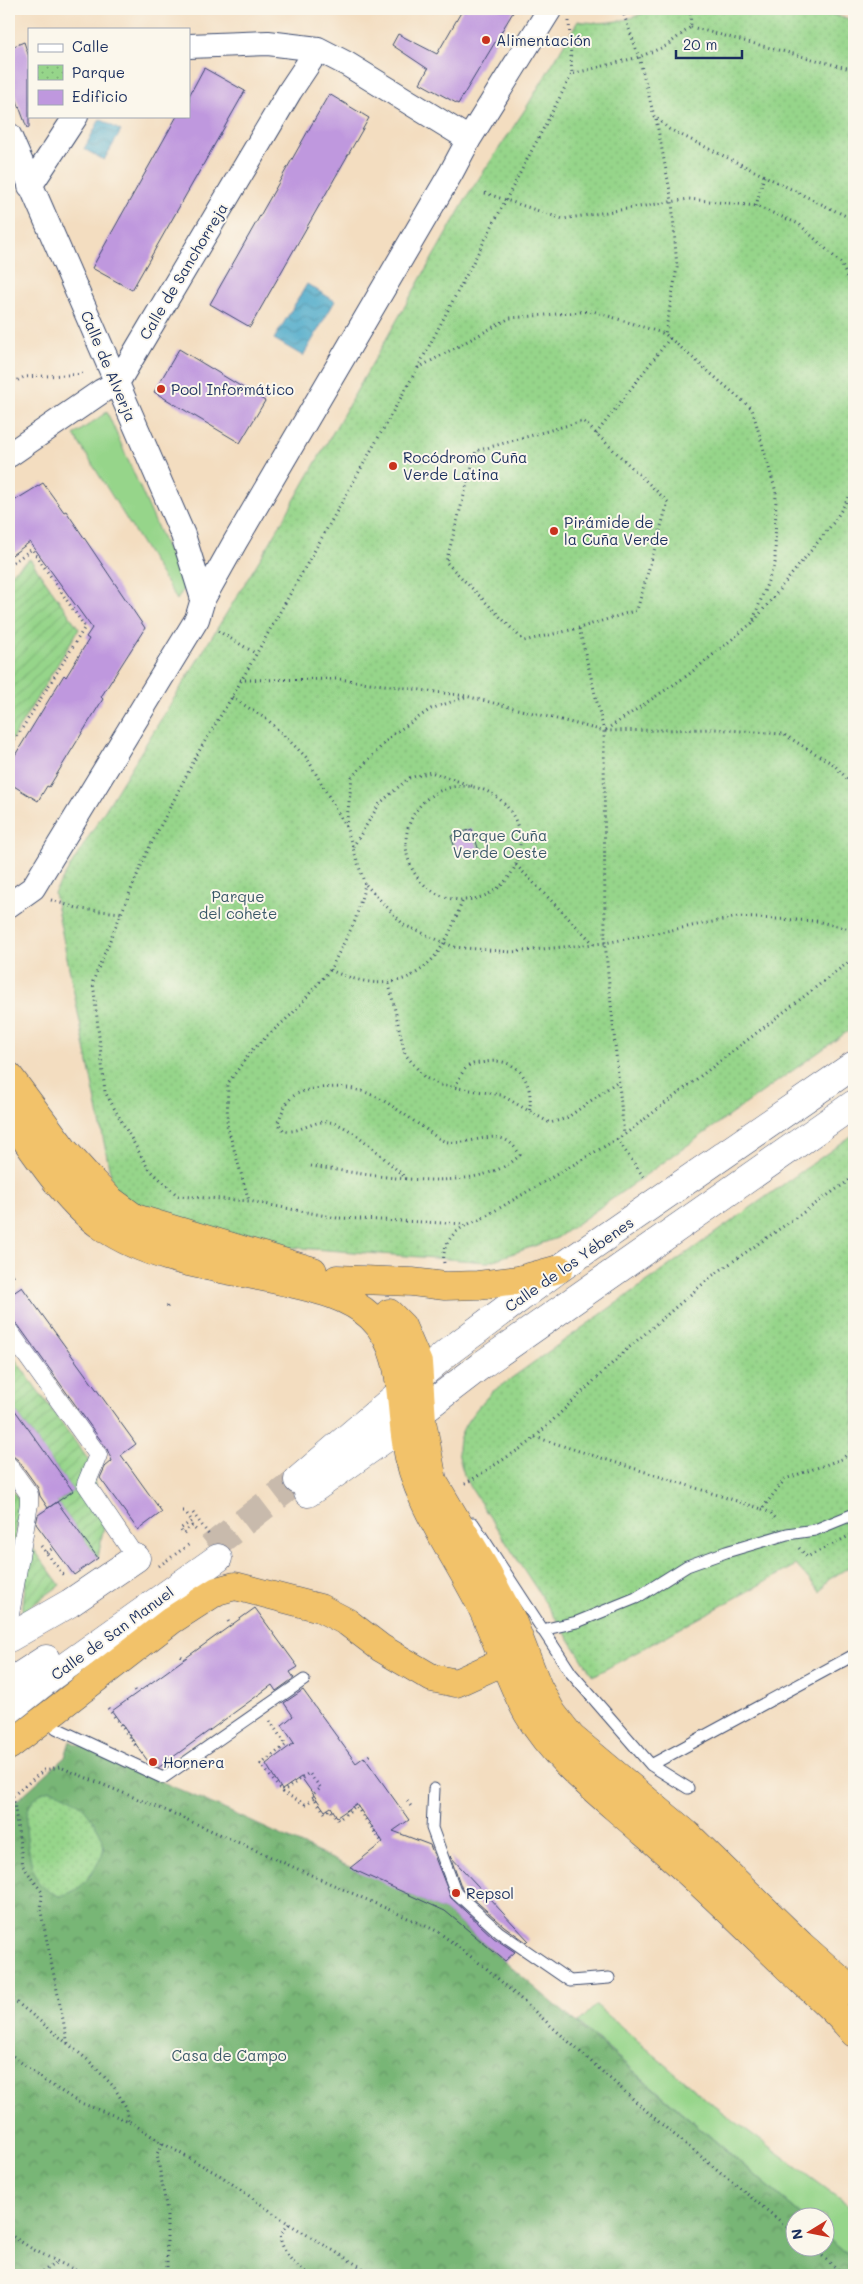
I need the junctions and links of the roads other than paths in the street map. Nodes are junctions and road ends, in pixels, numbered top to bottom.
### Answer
1 (550, 9) edge
2 (190, 46) edge
3 (318, 49) junction
4 (75, 118) edge
5 (9, 135) edge
6 (469, 139) junction
7 (30, 186) junction
8 (117, 383) junction
9 (9, 455) edge
10 (203, 599) junction
11 (9, 905) edge
12 (854, 1065) edge
13 (9, 1076) edge
14 (854, 1104) edge
15 (9, 1116) edge
16 (560, 1269) junction
17 (337, 1279) junction
18 (9, 1331) edge
19 (410, 1385) junction
20 (413, 1418) junction
21 (398, 1456) junction
22 (9, 1466) edge
23 (458, 1500) dead end
24 (854, 1514) edge
25 (469, 1516) dead end
26 (136, 1558) joint
27 (10, 1627) edge
28 (542, 1630) junction
29 (854, 1655) edge
30 (510, 1656) junction
31 (304, 1680) dead end
32 (9, 1683) edge
33 (9, 1710) edge
34 (44, 1717) junction
35 (9, 1740) edge
36 (9, 1746) edge
37 (651, 1765) junction
38 (688, 1788) dead end
39 (434, 1789) dead end
40 (609, 1978) dead end
41 (854, 1992) edge
42 (854, 2033) edge

1 - 6 street
2 - 3 street
3 - 6 street
3 - 8 street, Calle de Sanchorreja
4 - 7 street
5 - 7 street, Calle de Alverja
6 - 10 street
7 - 8 street, Calle de Alverja
8 - 9 street, Calle de Sanchorreja
8 - 10 street, Calle de Alverja
10 - 11 street
12 - 16 street, Calle de los Yébenes
13 - 17 highway
14 - 20 street, Calle de los Yébenes
15 - 19 highway
16 - 17 highway
16 - 19 street, Calle de los Yébenes
17 - 19 highway
18 - 26 street
19 - 20 highway
19 - 21 street, Calle de los Yébenes
20 - 21 highway
20 - 21 street, Calle de los Yébenes
21 - 23 lane
21 - 30 highway
22 - 27 street
24 - 28 lane
25 - 28 lane
26 - 27 street
28 - 37 lane
29 - 37 lane
30 - 34 highway
30 - 35 highway
30 - 41 highway
30 - 42 highway
31 - 34 lane
32 - 33 street, Calle de San Manuel
34 - 36 highway
37 - 38 lane
39 - 40 lane

